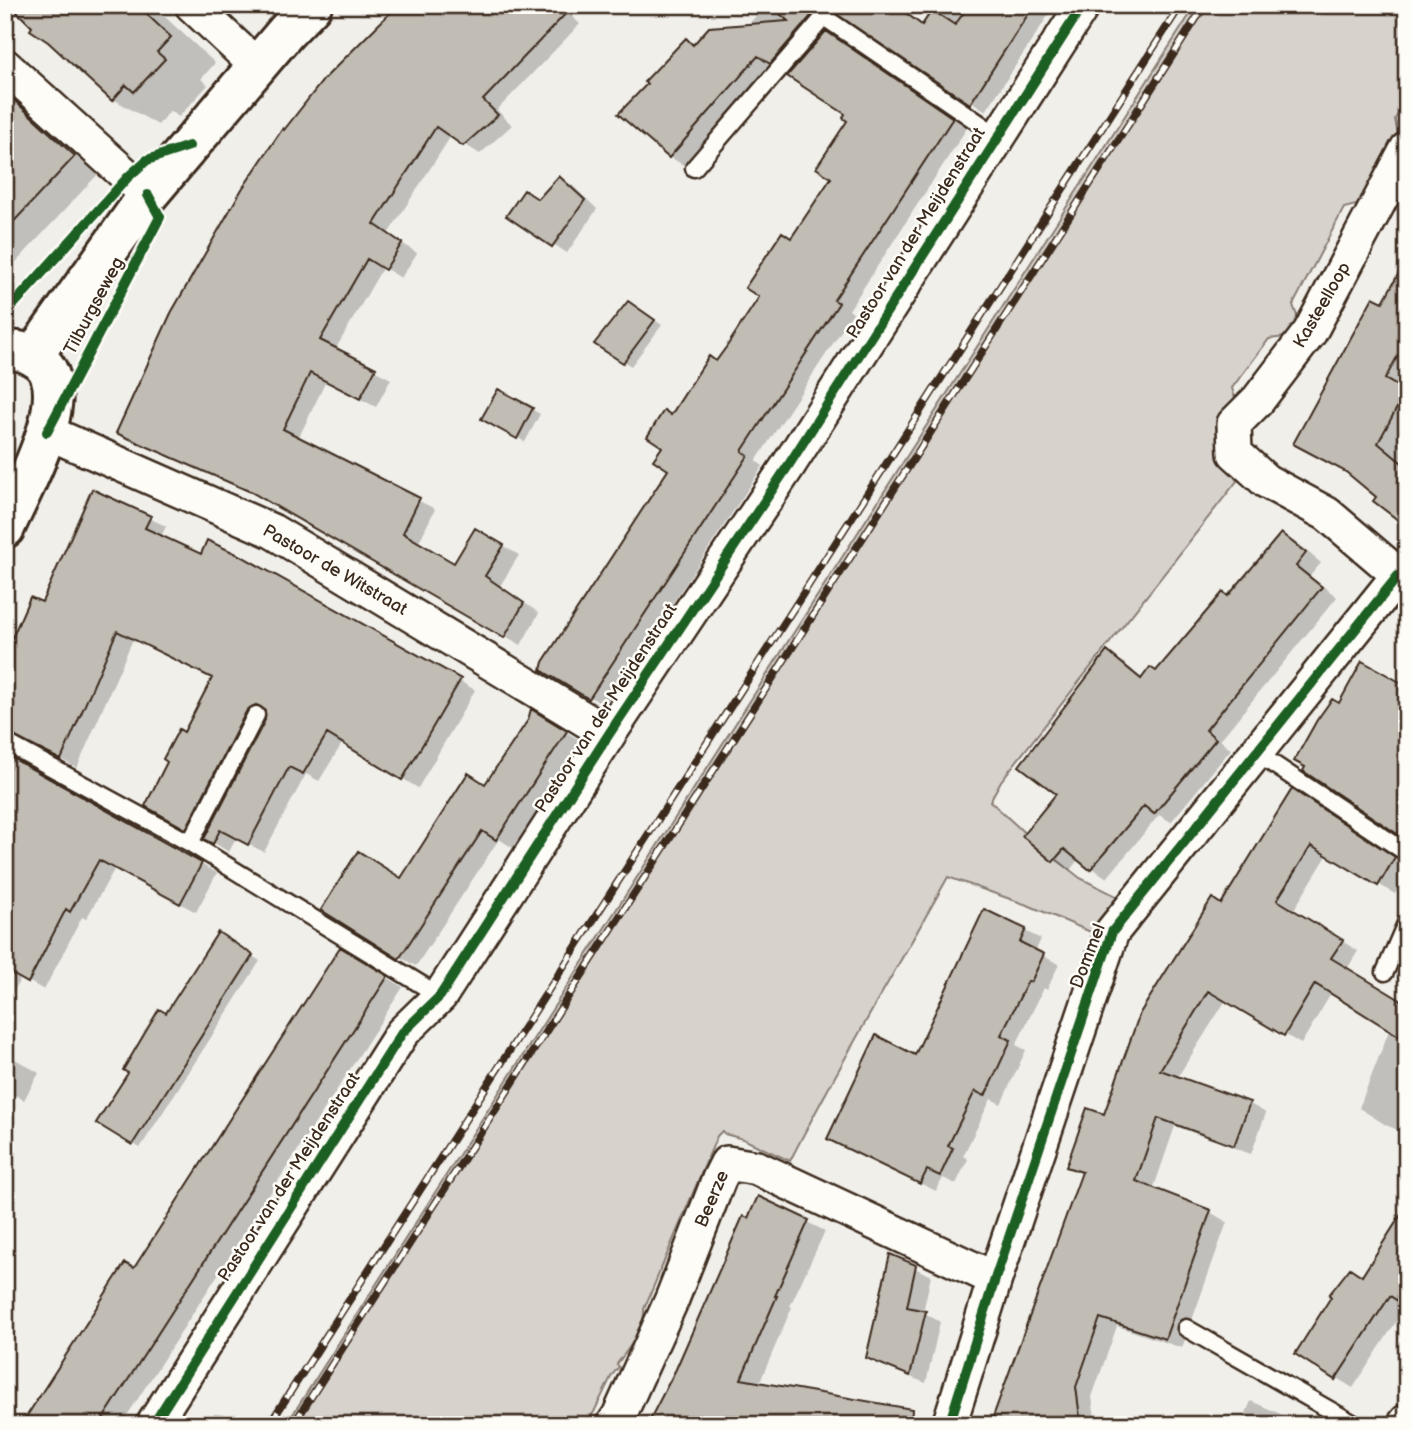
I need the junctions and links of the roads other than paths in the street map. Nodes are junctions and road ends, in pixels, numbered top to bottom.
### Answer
1 (192, 5) edge
2 (312, 5) edge
3 (1083, 5) edge
4 (5, 66) edge
5 (257, 66) junction
6 (998, 136) junction
7 (1407, 149) edge
8 (694, 168) dead end
9 (148, 195) junction
10 (19, 353) edge
11 (47, 432) junction
12 (1235, 453) joint
13 (5, 528) edge
14 (1403, 579) edge
15 (256, 715) dead end
16 (608, 734) junction
17 (5, 742) edge
18 (1255, 752) junction
19 (190, 843) junction
20 (1407, 852) edge
21 (1407, 921) edge
22 (1385, 972) dead end
23 (439, 996) junction
24 (995, 1279) junction
25 (1186, 1328) dead end
26 (153, 1425) edge
27 (613, 1425) edge
28 (948, 1425) edge
29 (1356, 1425) edge

1 - 5 street
2 - 5 street, Tilburgseweg
3 - 6 street, Pastoor van der Meijdenstraat
4 - 9 street
5 - 9 street, Tilburgseweg
6 - 8 lane
6 - 16 street, Pastoor van der Meijdenstraat
7 - 12 street, Kasteelloop
9 - 10 street, Tilburgseweg
10 - 11 street, Tilburgseweg
11 - 13 street, Tilburgseweg
11 - 16 street, Pastoor de Witstraat
12 - 14 street, Dommel
14 - 18 street, Dommel
15 - 19 lane
16 - 23 street, Pastoor van der Meijdenstraat
17 - 19 lane
18 - 20 lane
18 - 24 street, Dommel
19 - 23 lane
21 - 22 lane
23 - 26 street, Pastoor van der Meijdenstraat
24 - 27 street, Beerze
24 - 28 street, Dommel
25 - 29 lane

